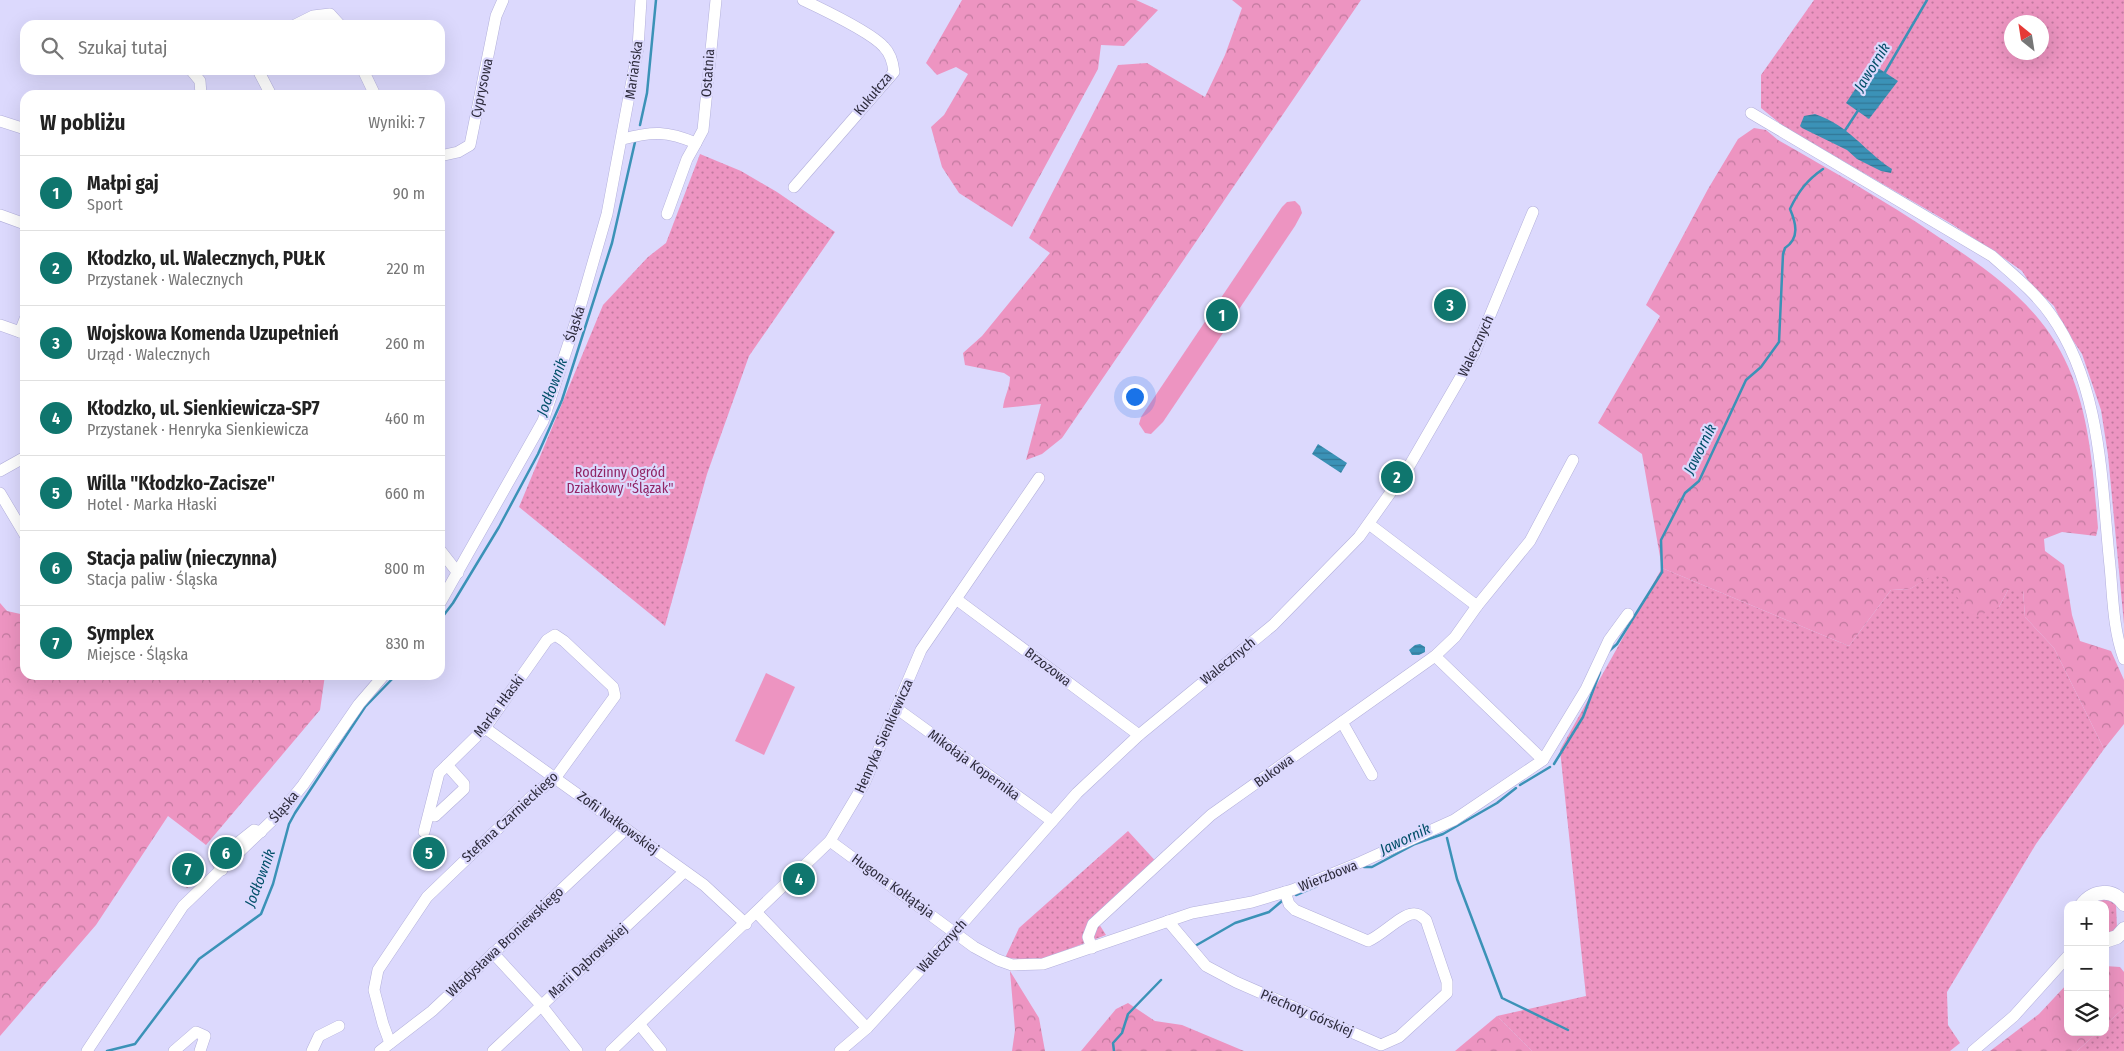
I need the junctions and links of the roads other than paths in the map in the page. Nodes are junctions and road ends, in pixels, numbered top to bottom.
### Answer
1 (503, 0) edge
2 (641, 0) edge
3 (716, 0) edge
4 (803, 0) edge
5 (305, 20) edge
6 (335, 20) edge
7 (198, 75) edge
8 (261, 75) edge
9 (365, 75) edge
10 (200, 90) edge
11 (268, 90) edge
12 (373, 90) edge
13 (1751, 113) dead end
14 (0, 120) edge
15 (20, 127) edge
16 (623, 139) junction
17 (696, 144) junction
18 (445, 155) edge
19 (794, 187) dead end
20 (1533, 212) dead end
21 (667, 214) dead end
22 (0, 215) edge
23 (20, 222) edge
24 (0, 325) edge
25 (20, 336) edge
26 (20, 460) edge
27 (1573, 460) dead end
28 (0, 471) edge
29 (1039, 478) dead end
30 (0, 493) edge
31 (1369, 524) junction
32 (20, 527) edge
33 (445, 556) edge
34 (458, 573) junction
35 (445, 595) edge
36 (956, 598) junction
37 (1477, 606) junction
38 (1628, 614) dead end
39 (555, 635) joint
40 (1434, 656) junction
41 (2124, 659) edge
42 (380, 680) edge
43 (896, 708) junction
44 (1342, 722) junction
45 (485, 728) junction
46 (1139, 735) junction
47 (1543, 760) junction
48 (446, 765) junction
49 (1372, 775) dead end
50 (556, 777) junction
51 (429, 815) junction
52 (1052, 821) junction
53 (626, 829) junction
54 (424, 832) dead end
55 (830, 841) junction
56 (684, 872) junction
57 (2124, 885) edge
58 (1285, 892) junction
59 (2112, 894) junction
60 (2085, 901) edge
61 (2124, 904) edge
62 (757, 913) junction
63 (1168, 921) junction
64 (746, 924) junction
65 (2124, 929) edge
66 (955, 932) junction
67 (2114, 942) edge
68 (1092, 948) junction
69 (493, 953) junction
70 (2064, 961) edge
71 (541, 1005) junction
72 (640, 1025) junction
73 (339, 1026) dead end
74 (867, 1028) junction
75 (390, 1043) junction
76 (87, 1051) edge
77 (174, 1051) edge
78 (200, 1051) edge
79 (312, 1051) edge
80 (380, 1051) edge
81 (493, 1051) edge
82 (577, 1051) edge
83 (611, 1051) edge
84 (661, 1051) edge
85 (840, 1051) edge
86 (1973, 1051) edge

1 - 18 street, Cyprysowa
2 - 16 street, Mariańska
3 - 17 street, Ostatnia
4 - 19 street, Kukułcza
5 - 6 street
7 - 10 street
8 - 11 street
9 - 12 street
13 - 41 street
14 - 15 street
16 - 17 street
16 - 34 street, Śląska
17 - 21 street, Ostatnia
20 - 31 street, Walecznych
22 - 23 street
24 - 25 street
26 - 28 street
27 - 37 street, Bukowa
29 - 36 street, Henryka Sienkiewicza
30 - 32 street
31 - 37 street
31 - 46 street, Walecznych
33 - 34 street
34 - 35 street, Śląska
36 - 43 street, Henryka Sienkiewicza
36 - 46 street, Brzozowa
37 - 40 street, Bukowa
38 - 47 street
39 - 45 street, Marka Hłaski
39 - 50 street, Stefana Czarnieckiego
40 - 44 street, Bukowa
40 - 47 street
42 - 76 street, Śląska
43 - 52 street, Mikołaja Kopernika
43 - 55 street, Henryka Sienkiewicza
44 - 49 street
44 - 68 street, Bukowa
45 - 48 street, Marka Hłaski
45 - 50 street, Zofii Nałkowskiej
46 - 52 street, Walecznych
47 - 58 street, Wierzbowa
48 - 51 street, Marka Hłaski
48 - 51 street
50 - 53 street, Zofii Nałkowskiej
50 - 75 street, Stefana Czarnieckiego
51 - 54 street, Marka Hłaski
52 - 66 street, Walecznych
53 - 56 street, Zofii Nałkowskiej
53 - 69 street, Władysława Broniewskiego
55 - 62 street, Henryka Sienkiewicza
55 - 66 street, Hugona Kołłątaja
56 - 64 street, Zofii Nałkowskiej
56 - 71 street, Marii Dąbrowskiej
57 - 59 main road
58 - 63 street, Wierzbowa
58 - 63 street, Piechoty Górskiej
59 - 60 main road
59 - 61 main road
62 - 64 street, Henryka Sienkiewicza
62 - 74 street
63 - 68 street, Wierzbowa
64 - 72 street, Henryka Sienkiewicza
65 - 67 main road
66 - 68 street, Wierzbowa
66 - 74 street, Walecznych
69 - 71 street
69 - 75 street, Władysława Broniewskiego
70 - 86 street
71 - 81 street, Marii Dąbrowskiej
71 - 82 street
72 - 83 street, Henryka Sienkiewicza
72 - 84 street
73 - 79 street
74 - 85 street, Walecznych
75 - 80 street, Władysława Broniewskiego
77 - 78 street

